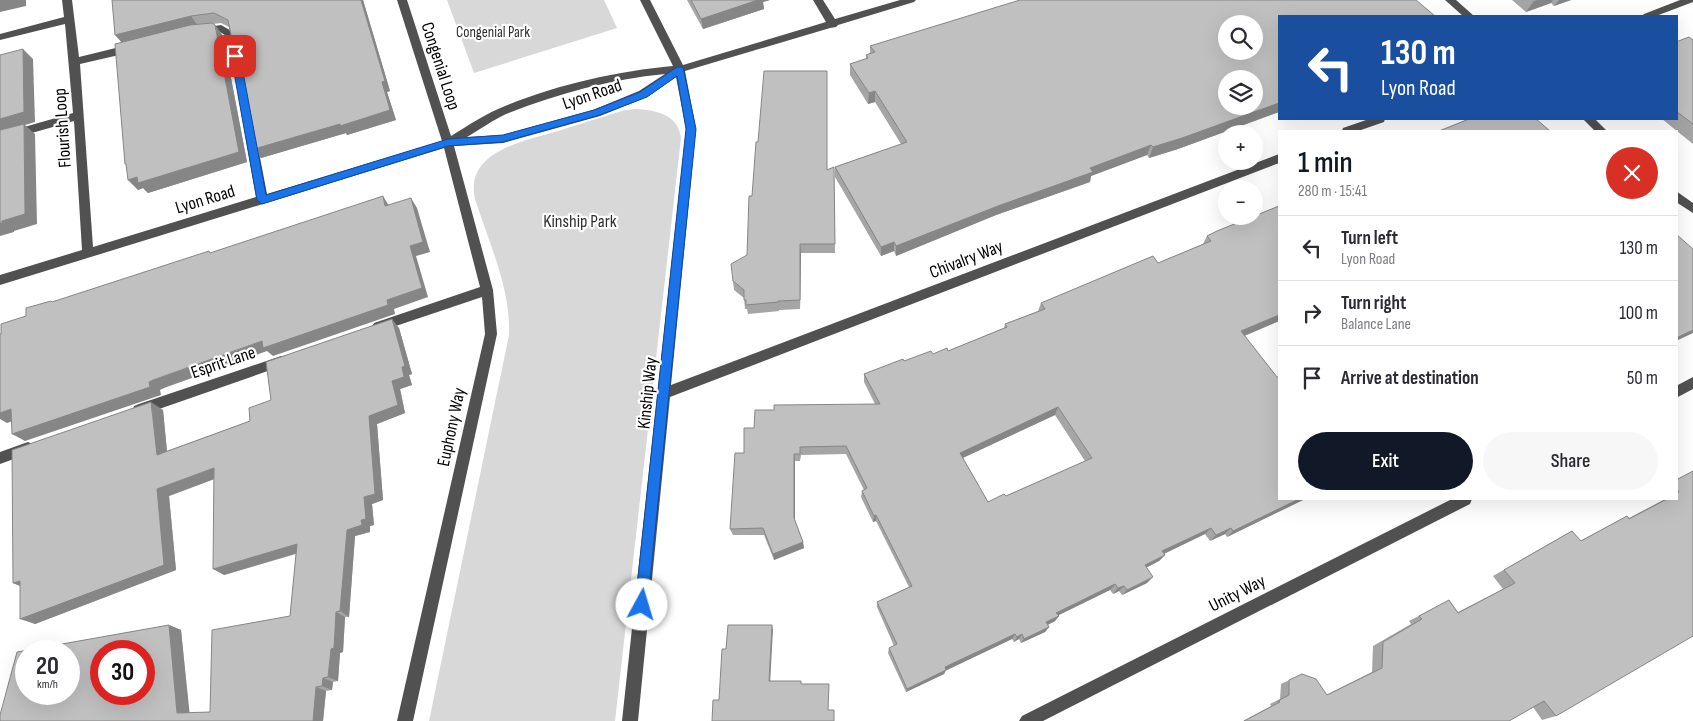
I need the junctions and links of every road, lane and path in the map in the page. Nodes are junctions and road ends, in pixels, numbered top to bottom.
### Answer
1 (67, 0) edge
2 (402, 0) edge
3 (645, 0) edge
4 (818, 0) edge
5 (911, 0) edge
6 (1450, 0) edge
7 (1690, 0) edge
8 (1468, 15) edge
9 (1650, 15) edge
10 (70, 19) junction
11 (833, 25) junction
12 (188, 34) edge
13 (0, 37) edge
14 (142, 46) edge
15 (75, 62) junction
16 (238, 67) edge
17 (680, 69) junction
18 (241, 85) edge
19 (78, 116) junction
20 (1377, 120) edge
21 (1589, 120) edge
22 (1350, 130) edge
23 (1601, 130) edge
24 (0, 138) edge
25 (448, 143) junction
26 (1278, 158) edge
27 (1678, 197) edge
28 (262, 200) junction
29 (1693, 209) edge
30 (88, 253) junction
31 (0, 280) edge
32 (487, 290) junction
33 (365, 332) edge
34 (290, 358) edge
35 (1693, 383) edge
36 (1678, 391) edge
37 (665, 393) junction
38 (131, 413) edge
39 (37, 445) edge
40 (0, 458) edge
41 (1463, 500) edge
42 (406, 721) edge
43 (630, 721) edge
44 (1027, 721) edge

1 - 10 street, Flourish Loop
2 - 25 street, Congenial Loop
3 - 17 street
4 - 11 street
5 - 11 street, Lyon Road
6 - 8 street
7 - 9 street
10 - 13 street
10 - 15 street, Flourish Loop
11 - 17 street, Lyon Road
12 - 16 street
14 - 15 street
15 - 19 street, Flourish Loop
17 - 25 street, Lyon Road
17 - 25 street, Lyon Road
17 - 37 street, Kinship Way
18 - 28 street
19 - 24 street
19 - 30 street, Flourish Loop
20 - 22 street
21 - 23 street
25 - 28 street, Lyon Road
25 - 32 street, Euphony Way
26 - 37 street, Chivalry Way
27 - 29 street
28 - 30 street, Lyon Road
30 - 31 street, Lyon Road
32 - 33 street
32 - 42 street, Euphony Way
34 - 38 street, Esprit Lane
35 - 36 street
37 - 43 street, Kinship Way
39 - 40 street
41 - 44 street, Unity Way

